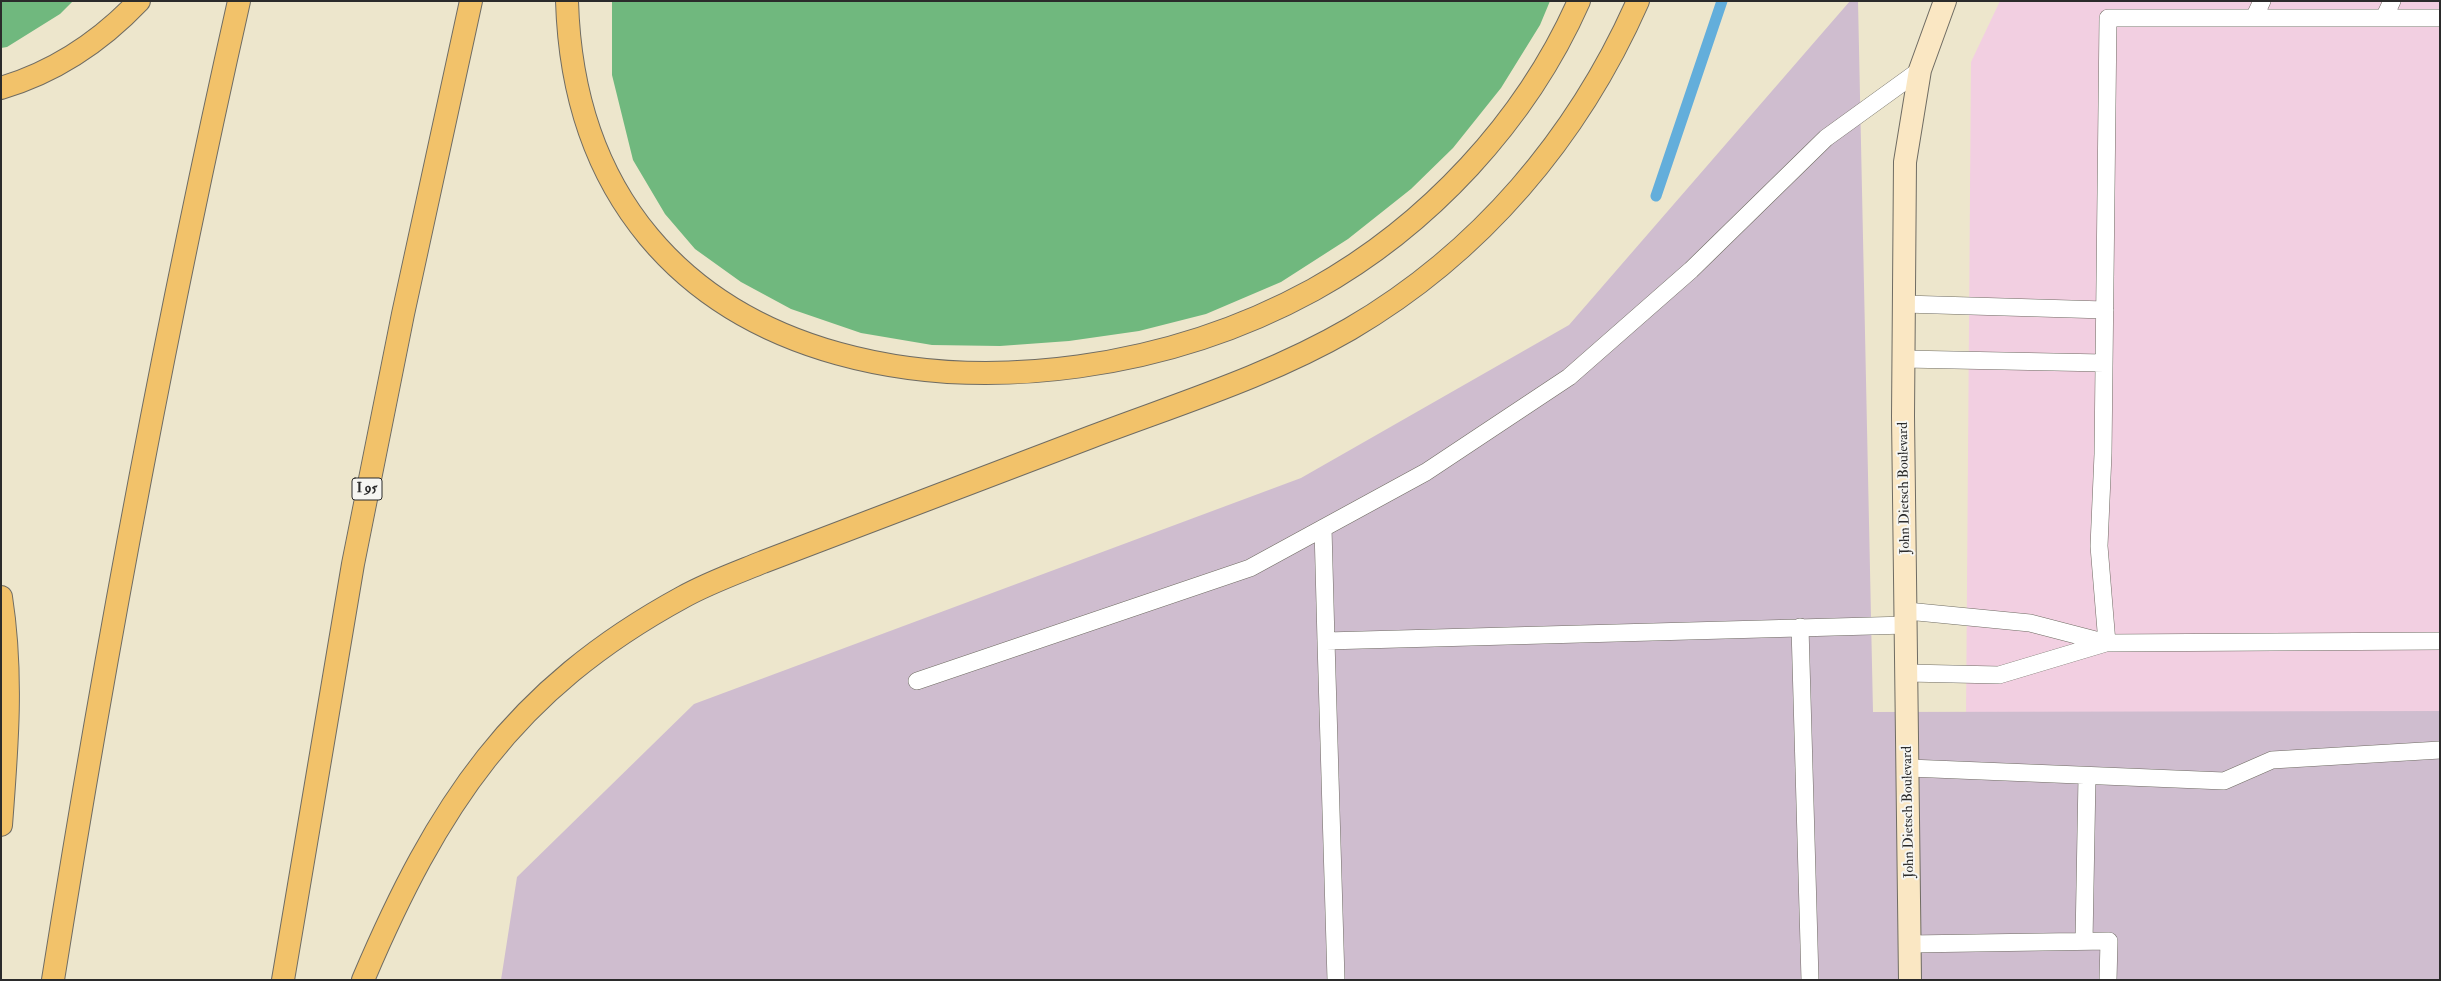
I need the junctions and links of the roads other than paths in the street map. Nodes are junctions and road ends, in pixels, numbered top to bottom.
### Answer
1 (139, 1) edge
2 (239, 1) edge
3 (471, 1) edge
4 (567, 1) edge
5 (1579, 1) edge
6 (1638, 1) edge
7 (1945, 1) edge
8 (2262, 1) edge
9 (2392, 1) edge
10 (2254, 18) junction
11 (2384, 18) junction
12 (2440, 18) edge
13 (1920, 70) junction
14 (1, 88) edge
15 (1904, 304) junction
16 (2105, 310) junction
17 (1904, 359) junction
18 (2104, 364) junction
19 (1323, 528) junction
20 (1, 596) edge
21 (1907, 618) junction
22 (1800, 627) junction
23 (1326, 641) junction
24 (2440, 641) edge
25 (2106, 643) junction
26 (1907, 672) junction
27 (917, 681) dead end
28 (2440, 750) edge
29 (1909, 768) junction
30 (2087, 776) junction
31 (1, 825) edge
32 (2084, 941) junction
33 (1910, 944) junction
34 (54, 980) edge
35 (283, 980) edge
36 (363, 980) edge
37 (1336, 980) edge
38 (1810, 980) edge
39 (1910, 980) edge
40 (2108, 980) edge

1 - 14 highway
2 - 34 highway
3 - 35 highway, I 95
4 - 5 highway
6 - 36 highway
7 - 13 street, John Dietsch Boulevard
8 - 10 lane
9 - 11 lane
10 - 11 lane
10 - 16 lane
11 - 12 lane
13 - 15 street, John Dietsch Boulevard
13 - 19 lane
15 - 16 lane
15 - 17 street, John Dietsch Boulevard
16 - 18 lane
17 - 18 lane
17 - 21 street, John Dietsch Boulevard
18 - 25 lane
19 - 23 lane
19 - 27 lane
20 - 31 highway
21 - 22 lane
21 - 25 lane
21 - 26 street, John Dietsch Boulevard
22 - 23 lane
22 - 38 lane
23 - 37 lane
24 - 25 lane
25 - 26 lane
26 - 29 street, John Dietsch Boulevard
28 - 30 lane
29 - 30 lane
29 - 33 street, John Dietsch Boulevard
30 - 32 lane
32 - 33 lane
32 - 40 lane
33 - 39 street, John Dietsch Boulevard

